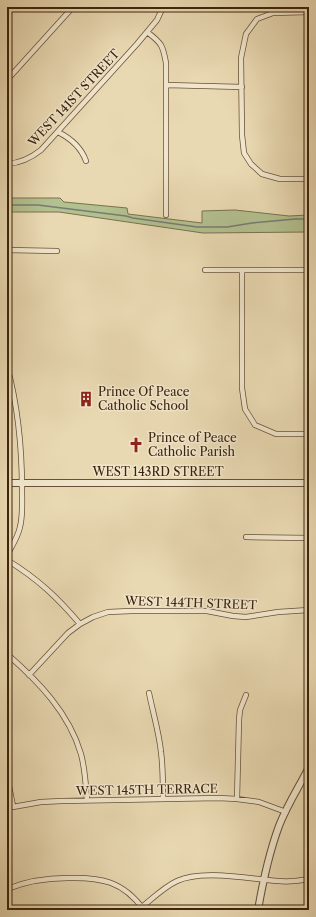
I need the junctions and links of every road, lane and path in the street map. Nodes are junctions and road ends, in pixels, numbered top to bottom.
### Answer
1 (73, 7) edge
2 (163, 7) edge
3 (309, 12) edge
4 (147, 32) junction
5 (7, 80) edge
6 (166, 85) junction
7 (242, 87) junction
8 (58, 132) junction
9 (86, 161) dead end
10 (7, 164) edge
11 (309, 179) edge
12 (166, 215) dead end
13 (7, 250) edge
14 (57, 251) dead end
15 (205, 270) dead end
16 (242, 270) junction
17 (309, 270) edge
18 (7, 366) edge
19 (309, 434) edge
20 (7, 483) edge
21 (22, 483) junction
22 (309, 483) edge
23 (246, 537) dead end
24 (309, 538) edge
25 (7, 555) edge
26 (7, 560) edge
27 (309, 610) edge
28 (80, 624) junction
29 (7, 654) edge
30 (29, 675) junction
31 (149, 693) dead end
32 (246, 695) dead end
33 (309, 767) edge
34 (7, 776) edge
35 (302, 780) junction
36 (309, 783) edge
37 (163, 799) junction
38 (237, 799) junction
39 (87, 800) junction
40 (13, 806) junction
41 (7, 808) edge
42 (286, 812) junction
43 (309, 879) edge
44 (264, 880) junction
45 (7, 889) edge
46 (143, 908) edge
47 (258, 910) edge

1 - 5 street
2 - 4 street, WEST 141ST STREET
3 - 7 street
4 - 6 street
4 - 8 street, WEST 141ST STREET
6 - 7 street
6 - 12 street
7 - 11 street
8 - 9 street
8 - 10 street, WEST 141ST STREET
13 - 14 street
15 - 16 street
16 - 17 street
16 - 19 street
18 - 21 street
20 - 21 street, WEST 143RD STREET
21 - 22 street, WEST 143RD STREET
21 - 25 street
23 - 24 street
26 - 28 street
27 - 28 street, WEST 144TH STREET
28 - 30 street, WEST 144TH STREET
29 - 30 street
30 - 39 street
31 - 37 street
32 - 38 street
33 - 35 street
34 - 40 street
35 - 36 street
35 - 42 street
37 - 38 street, WEST 145TH TERRACE
37 - 39 street, WEST 145TH TERRACE
38 - 42 street, WEST 145TH TERRACE
39 - 40 street, WEST 145TH TERRACE
40 - 41 street, WEST 145TH TERRACE
42 - 44 street
43 - 44 street
44 - 46 street
44 - 47 street
45 - 46 street

